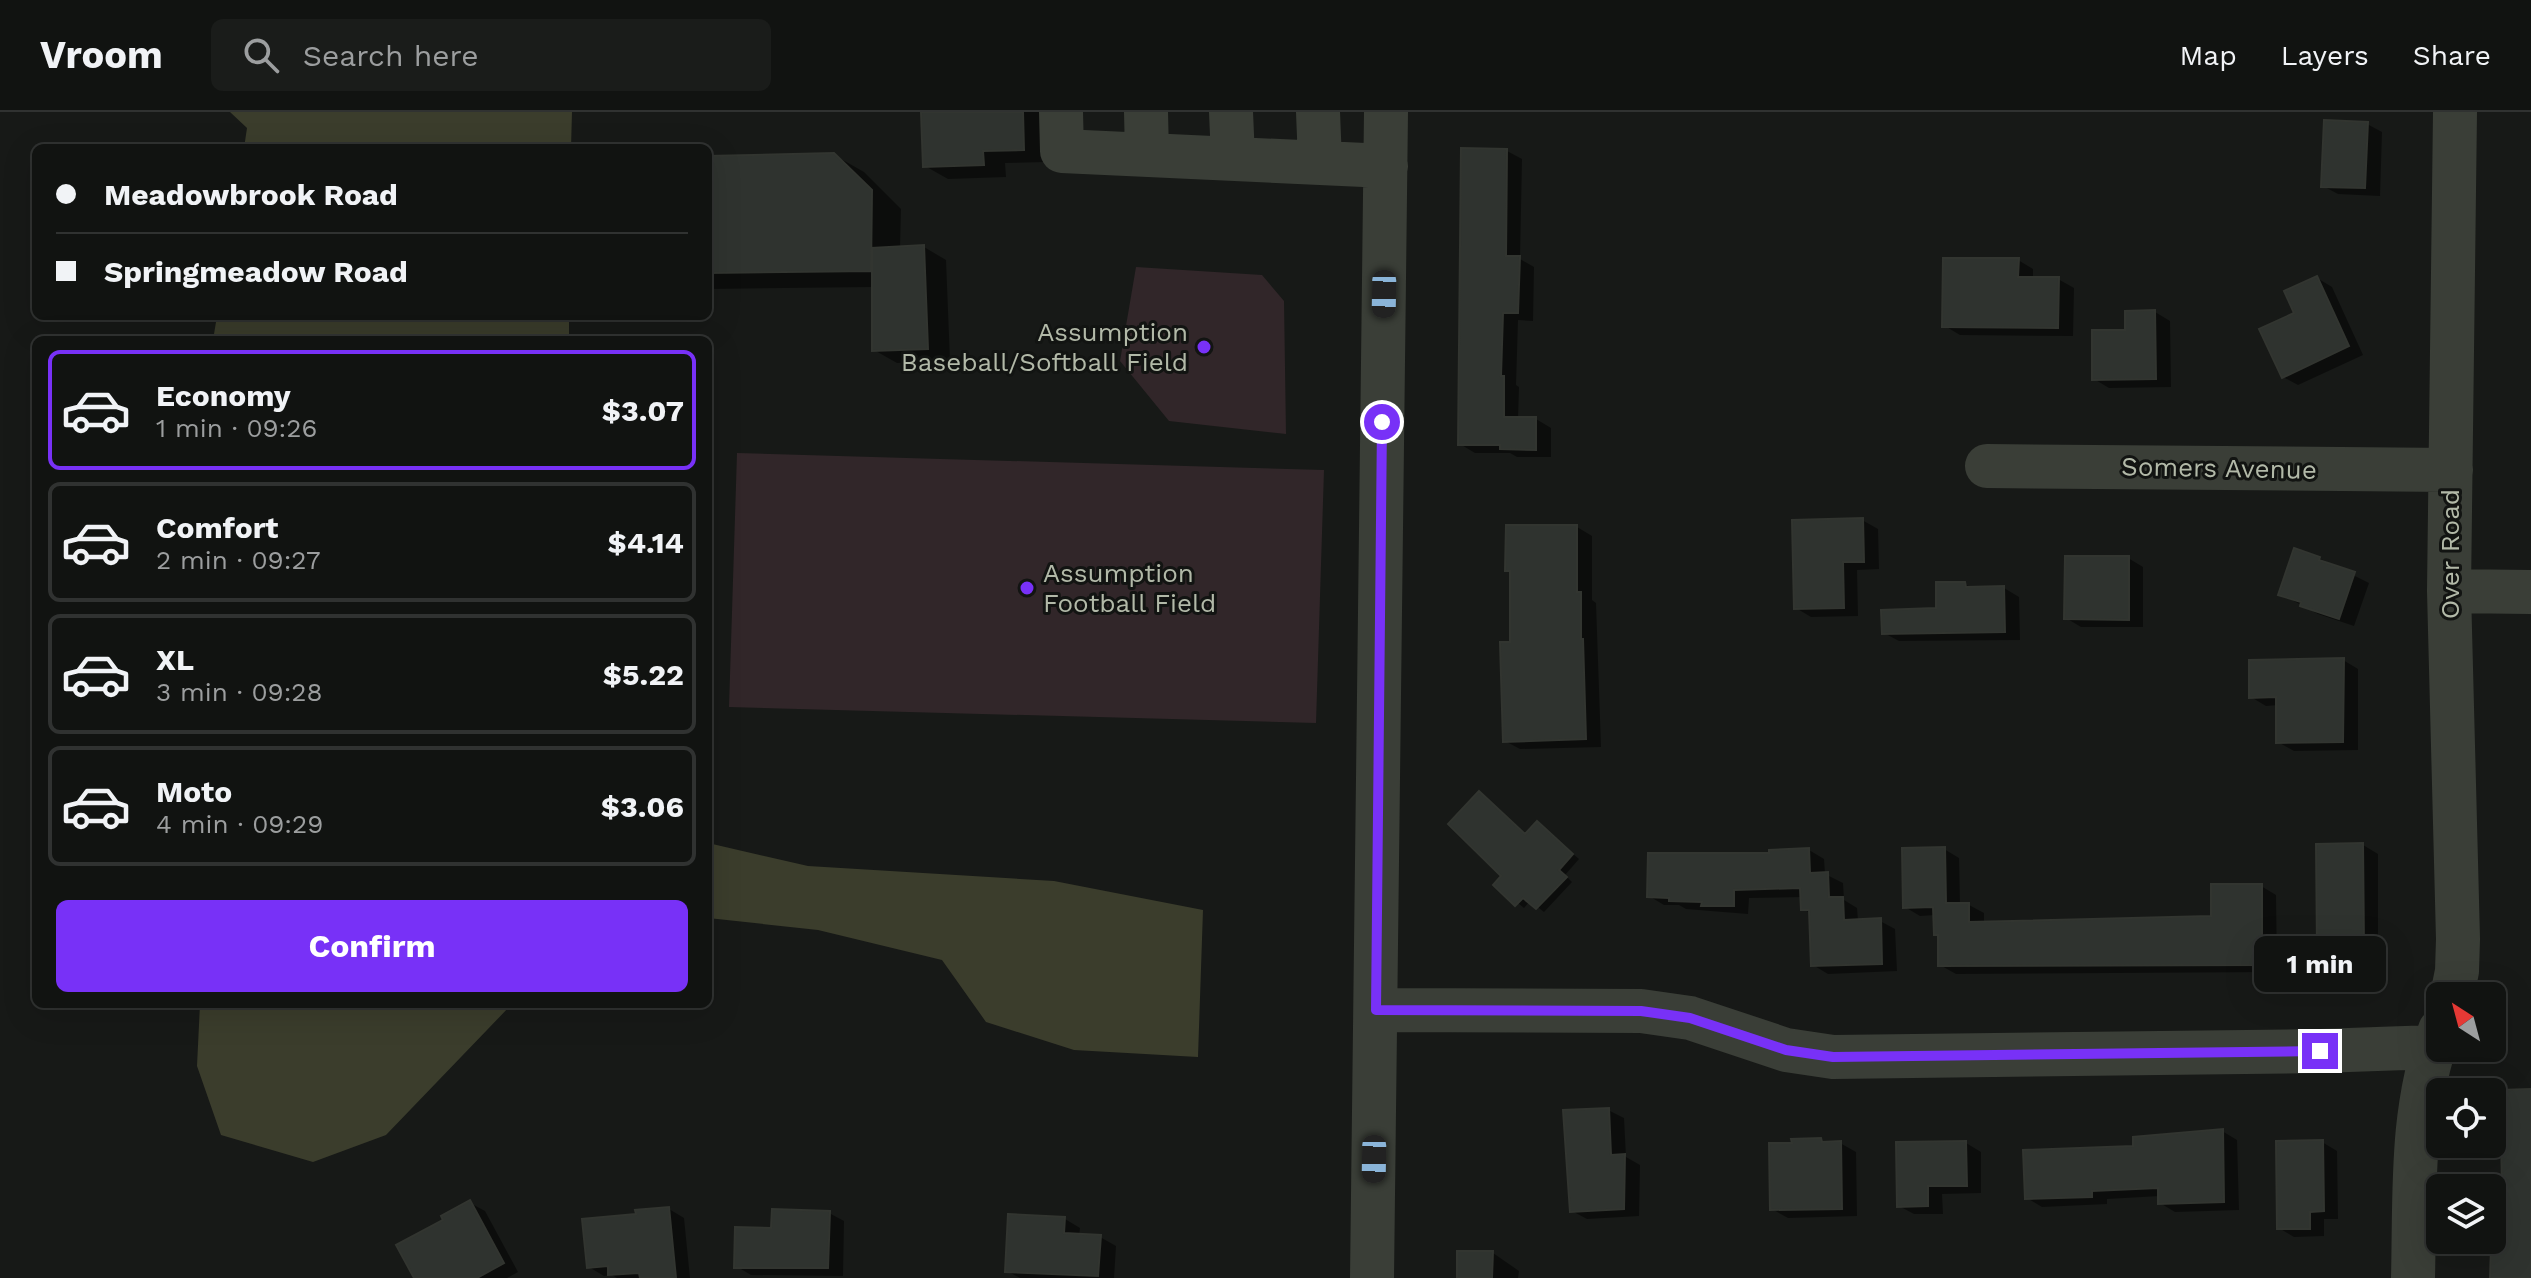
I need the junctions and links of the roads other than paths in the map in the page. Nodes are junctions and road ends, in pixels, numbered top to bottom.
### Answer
1 (1061, 112) edge
2 (1231, 112) edge
3 (1318, 112) edge
4 (1386, 112) edge
5 (2455, 112) edge
6 (1146, 132) edge
7 (1233, 158) junction
8 (1320, 161) junction
9 (1386, 166) junction
10 (1987, 466) dead end
11 (2451, 470) junction
12 (2449, 591) junction
13 (2531, 592) edge
14 (2455, 982) edge
15 (1376, 1010) junction
16 (2426, 1038) edge
17 (2430, 1062) edge
18 (1372, 1278) edge
19 (2413, 1278) edge

1 - 6 street
2 - 7 street
3 - 8 street
4 - 9 street
5 - 11 street, Over Road
6 - 7 street
7 - 8 street
8 - 9 street
9 - 15 street
10 - 11 street, Somers Avenue
11 - 12 street, Over Road
12 - 13 street
12 - 14 street, Over Road
15 - 16 street
15 - 18 street
17 - 19 street

